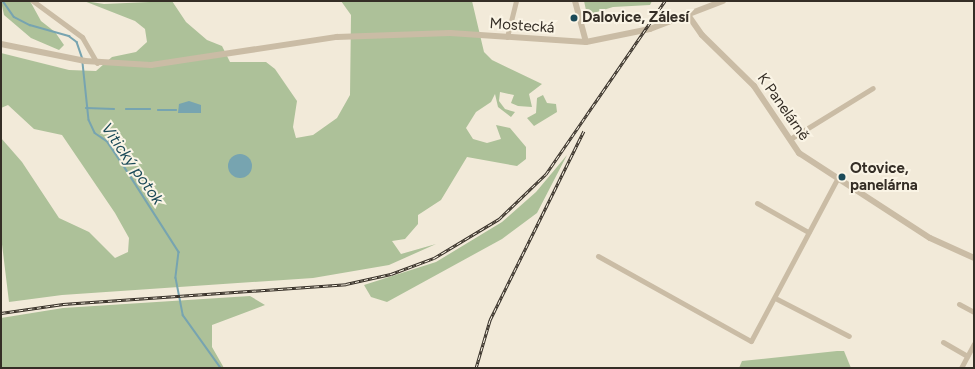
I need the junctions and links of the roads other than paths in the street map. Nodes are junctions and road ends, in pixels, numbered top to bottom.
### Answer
1 (33, 1) edge
2 (516, 1) edge
3 (575, 1) edge
4 (723, 1) edge
5 (688, 16) junction
6 (507, 37) junction
7 (586, 42) junction
8 (1, 44) edge
9 (97, 63) junction
10 (873, 88) dead end
11 (790, 139) junction
12 (837, 178) junction
13 (757, 202) dead end
14 (808, 232) junction
15 (598, 256) dead end
16 (974, 258) edge
17 (775, 298) junction
18 (959, 304) dead end
19 (974, 312) edge
20 (849, 336) dead end
21 (943, 342) dead end
22 (974, 344) edge
23 (967, 356) junction
24 (961, 368) edge

1 - 9 street
2 - 6 street
3 - 7 street
4 - 5 street, Mostecká
5 - 7 street, Mostecká
5 - 11 street, K Panelárně
6 - 7 street, Mostecká
6 - 9 street, Mostecká
8 - 9 street, Mostecká
10 - 11 street
11 - 12 street, K Panelárně
12 - 14 street
12 - 16 street, K Panelárně
13 - 14 street
14 - 17 street
15 - 17 street
17 - 20 street
18 - 19 street
21 - 23 street
22 - 23 street
23 - 24 street

